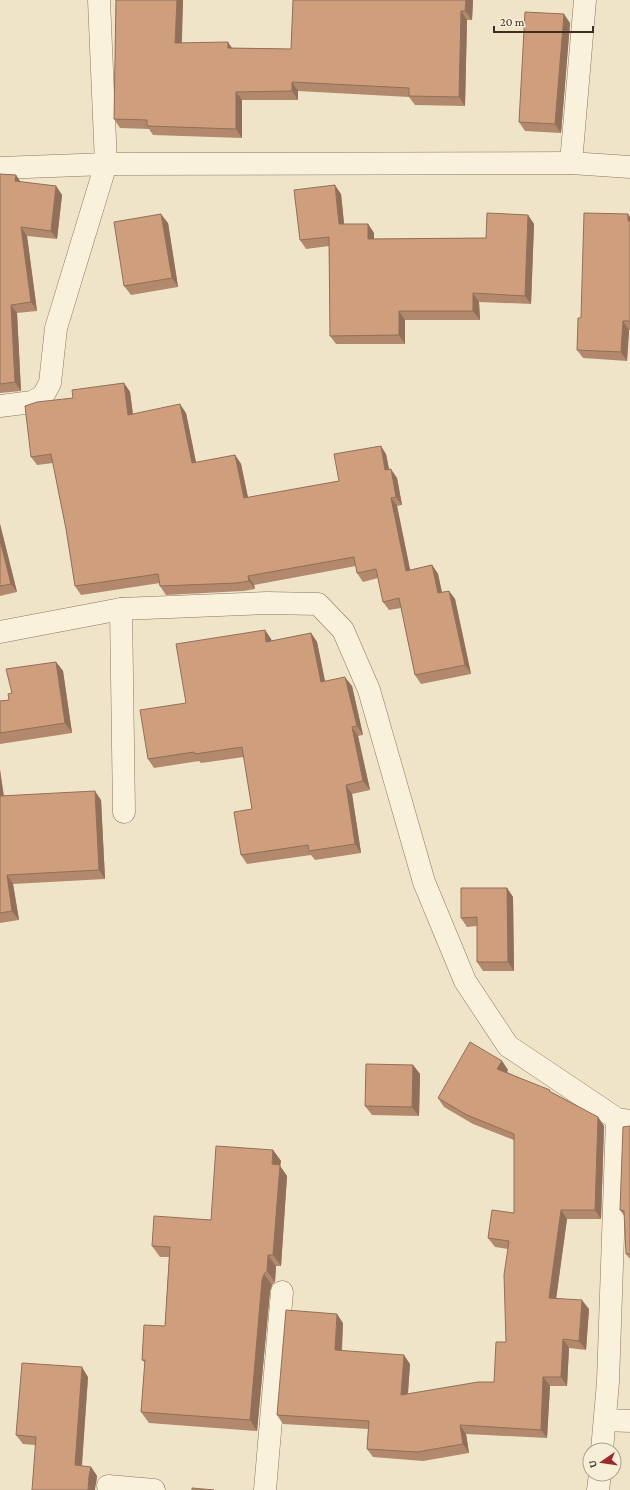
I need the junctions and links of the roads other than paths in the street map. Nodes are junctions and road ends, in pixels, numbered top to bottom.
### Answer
1 (99, 0) edge
2 (585, 0) edge
3 (571, 163) junction
4 (106, 164) junction
5 (630, 167) edge
6 (0, 168) edge
7 (0, 406) edge
8 (121, 609) junction
9 (0, 632) edge
10 (124, 812) dead end
11 (623, 1120) edge
12 (282, 1292) dead end
13 (605, 1420) junction
14 (630, 1421) edge
15 (603, 1442) edge
16 (108, 1486) dead end
17 (154, 1490) edge
18 (265, 1490) edge

1 - 4 street
2 - 3 street
3 - 4 street
3 - 5 street
4 - 6 street
4 - 7 street
8 - 9 street
8 - 10 street
8 - 11 street
11 - 13 street
12 - 18 street
13 - 14 street
13 - 15 street
16 - 17 street

